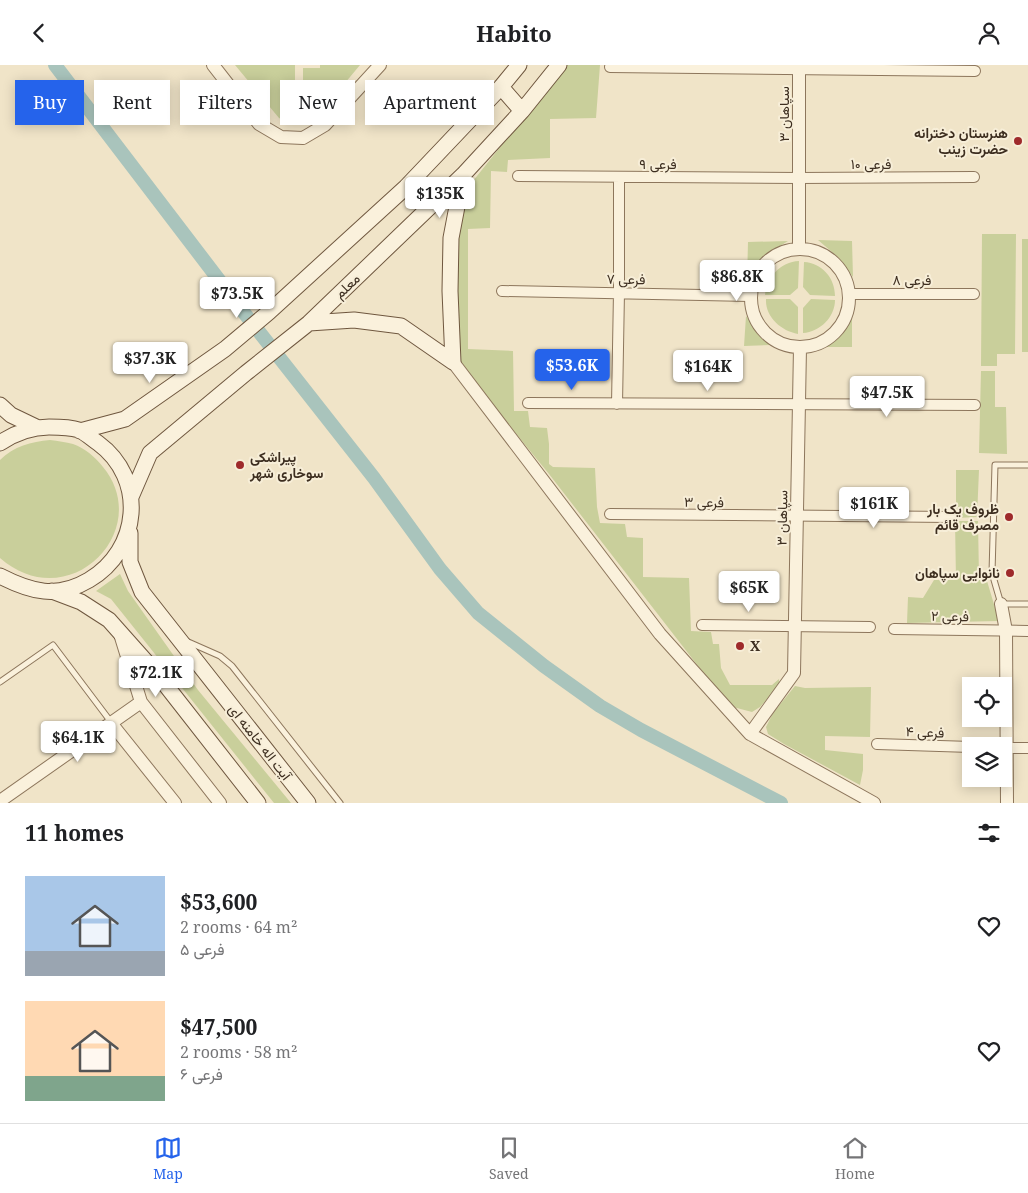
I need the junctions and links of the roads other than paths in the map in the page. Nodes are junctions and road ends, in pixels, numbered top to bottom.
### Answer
1 (213, 65) edge
2 (380, 65) edge
3 (519, 65) edge
4 (559, 65) edge
5 (610, 67) dead end
6 (799, 69) junction
7 (975, 71) dead end
8 (501, 87) junction
9 (522, 111) junction
10 (463, 175) junction
11 (518, 176) dead end
12 (974, 177) dead end
13 (619, 178) junction
14 (799, 178) junction
15 (799, 248) junction
16 (502, 291) dead end
17 (619, 292) junction
18 (850, 294) junction
19 (974, 294) dead end
20 (750, 296) junction
21 (309, 323) junction
22 (800, 347) junction
23 (453, 362) junction
24 (528, 403) dead end
25 (617, 404) junction
26 (0, 405) edge
27 (798, 405) junction
28 (975, 405) dead end
29 (36, 427) junction
30 (80, 431) junction
31 (0, 443) edge
32 (1028, 465) edge
33 (131, 497) junction
34 (610, 514) dead end
35 (797, 517) junction
36 (951, 517) dead end
37 (130, 526) junction
38 (0, 576) edge
39 (22, 587) junction
40 (0, 588) edge
41 (52, 591) junction
42 (1001, 604) junction
43 (1028, 604) edge
44 (702, 625) dead end
45 (796, 626) junction
46 (870, 627) dead end
47 (894, 629) dead end
48 (1006, 631) junction
49 (1028, 631) edge
50 (119, 632) junction
51 (177, 637) junction
52 (0, 682) edge
53 (141, 703) junction
54 (111, 723) junction
55 (750, 734) junction
56 (1005, 737) edge
57 (877, 744) dead end
58 (962, 747) edge
59 (1012, 748) edge
60 (1028, 748) edge
61 (1006, 787) edge
62 (0, 801) edge
63 (175, 803) edge
64 (220, 803) edge
65 (258, 803) edge
66 (308, 803) edge
67 (340, 803) edge
68 (874, 803) edge
69 (1007, 803) edge

1 - 2 street
3 - 8 main road
4 - 9 main road, معلم
5 - 6 street
6 - 7 street
6 - 14 street, سپاهان ۳
8 - 9 main road
8 - 30 main road
9 - 10 main road, معلم
10 - 21 main road, معلم
10 - 23 main road
11 - 13 street, فرعی ۹
12 - 14 street, فرعی ۱۰
13 - 14 street, فرعی ۹
13 - 17 street
14 - 15 street, سپاهان ۳
15 - 18 street
15 - 20 street
16 - 17 street, فرعی ۷
17 - 20 street, فرعی ۷
17 - 25 street
18 - 19 street, فرعی ۸
18 - 22 street
20 - 22 street
21 - 23 main road
21 - 33 main road, معلم
22 - 27 street, سپاهان ۳
23 - 55 street
24 - 25 street
25 - 27 street
26 - 29 main road
27 - 28 street
27 - 35 street, سپاهان ۳
29 - 30 main road
29 - 31 main road
30 - 33 main road
32 - 42 lane
33 - 37 main road, آیت اله خامنه ای
34 - 35 street, فرعی ۳
35 - 36 street
35 - 45 street, سپاهان ۳
37 - 41 main road
37 - 51 main road, آیت اله خامنه ای
38 - 39 main road
39 - 40 main road
39 - 41 main road
41 - 50 main road
42 - 43 lane
42 - 48 street
44 - 45 street
45 - 46 street
45 - 55 street, سپاهان ۳
47 - 48 street, فرعی ۲
48 - 49 street, فرعی ۲
48 - 56 street
50 - 53 street
50 - 65 main road
51 - 66 main road, آیت اله خامنه ای
51 - 67 lane
52 - 54 lane
53 - 54 street
53 - 64 street
54 - 62 street
54 - 63 street
55 - 68 street
57 - 58 street, فرعی ۴
59 - 60 street
61 - 69 street

